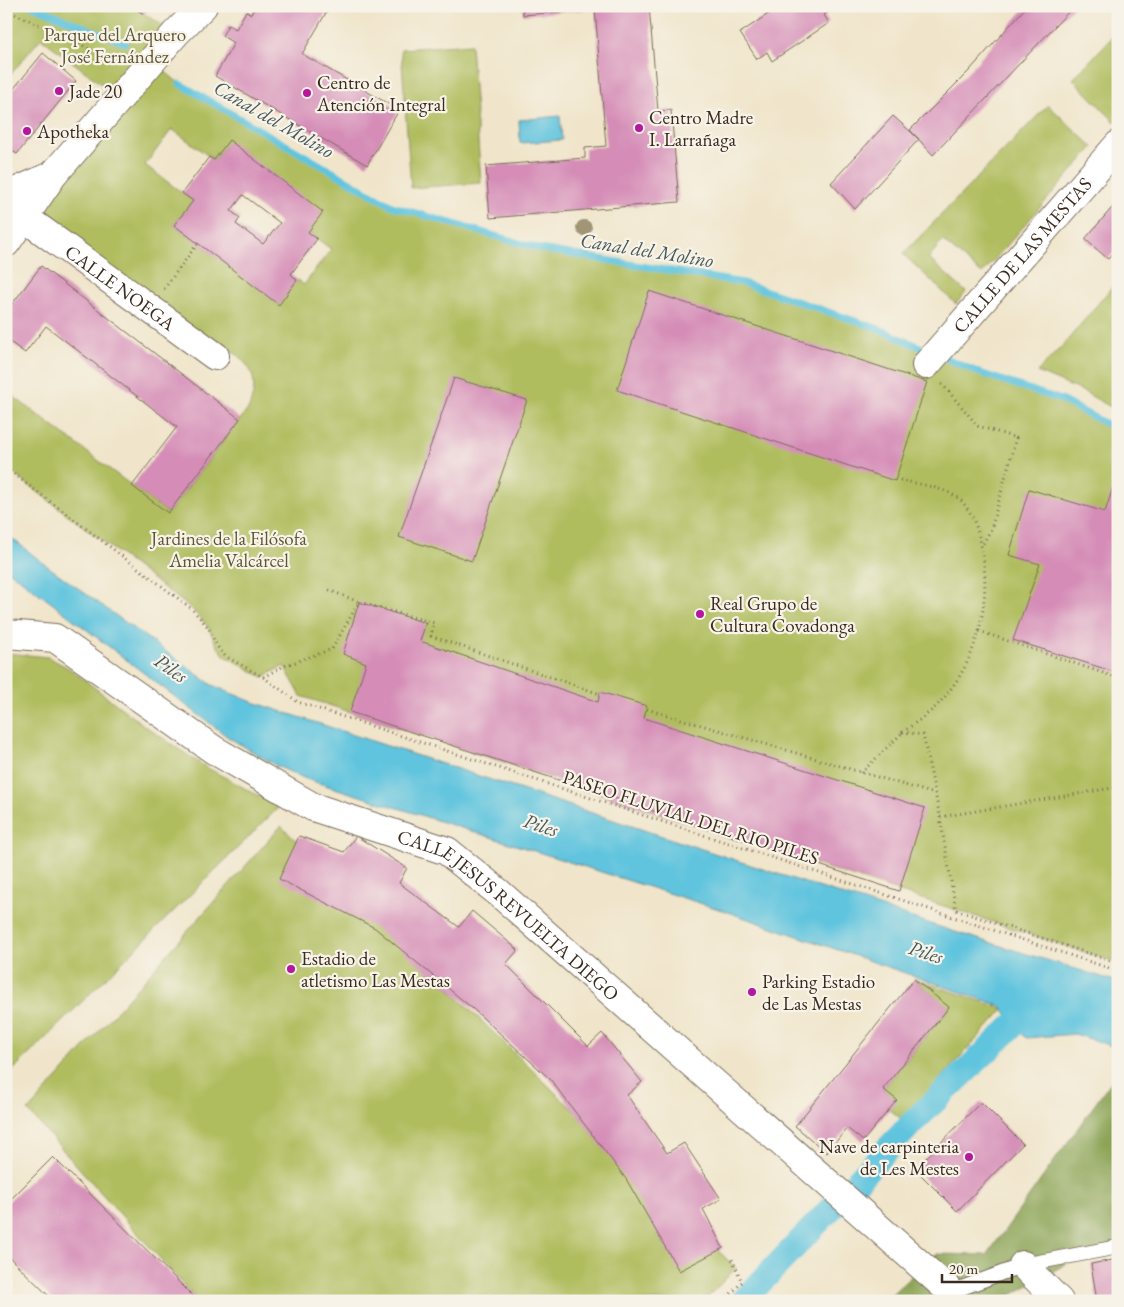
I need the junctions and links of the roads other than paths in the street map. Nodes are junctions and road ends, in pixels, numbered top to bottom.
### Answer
1 (203, 6) edge
2 (1118, 145) edge
3 (53, 175) junction
4 (6, 196) edge
5 (25, 218) junction
6 (6, 244) edge
7 (934, 355) road end
8 (215, 356) dead end
9 (6, 634) edge
10 (1118, 1247) edge
11 (1023, 1265) junction
12 (952, 1292) joint
13 (1059, 1301) edge

1 - 3 street
2 - 7 street, CALLE DE LAS MESTAS
3 - 4 street
3 - 5 street
5 - 6 street
5 - 8 street, CALLE NOEGA
9 - 12 street, CALLE JESUS REVUELTA DIEGO
10 - 11 lane
11 - 12 lane
11 - 13 street

